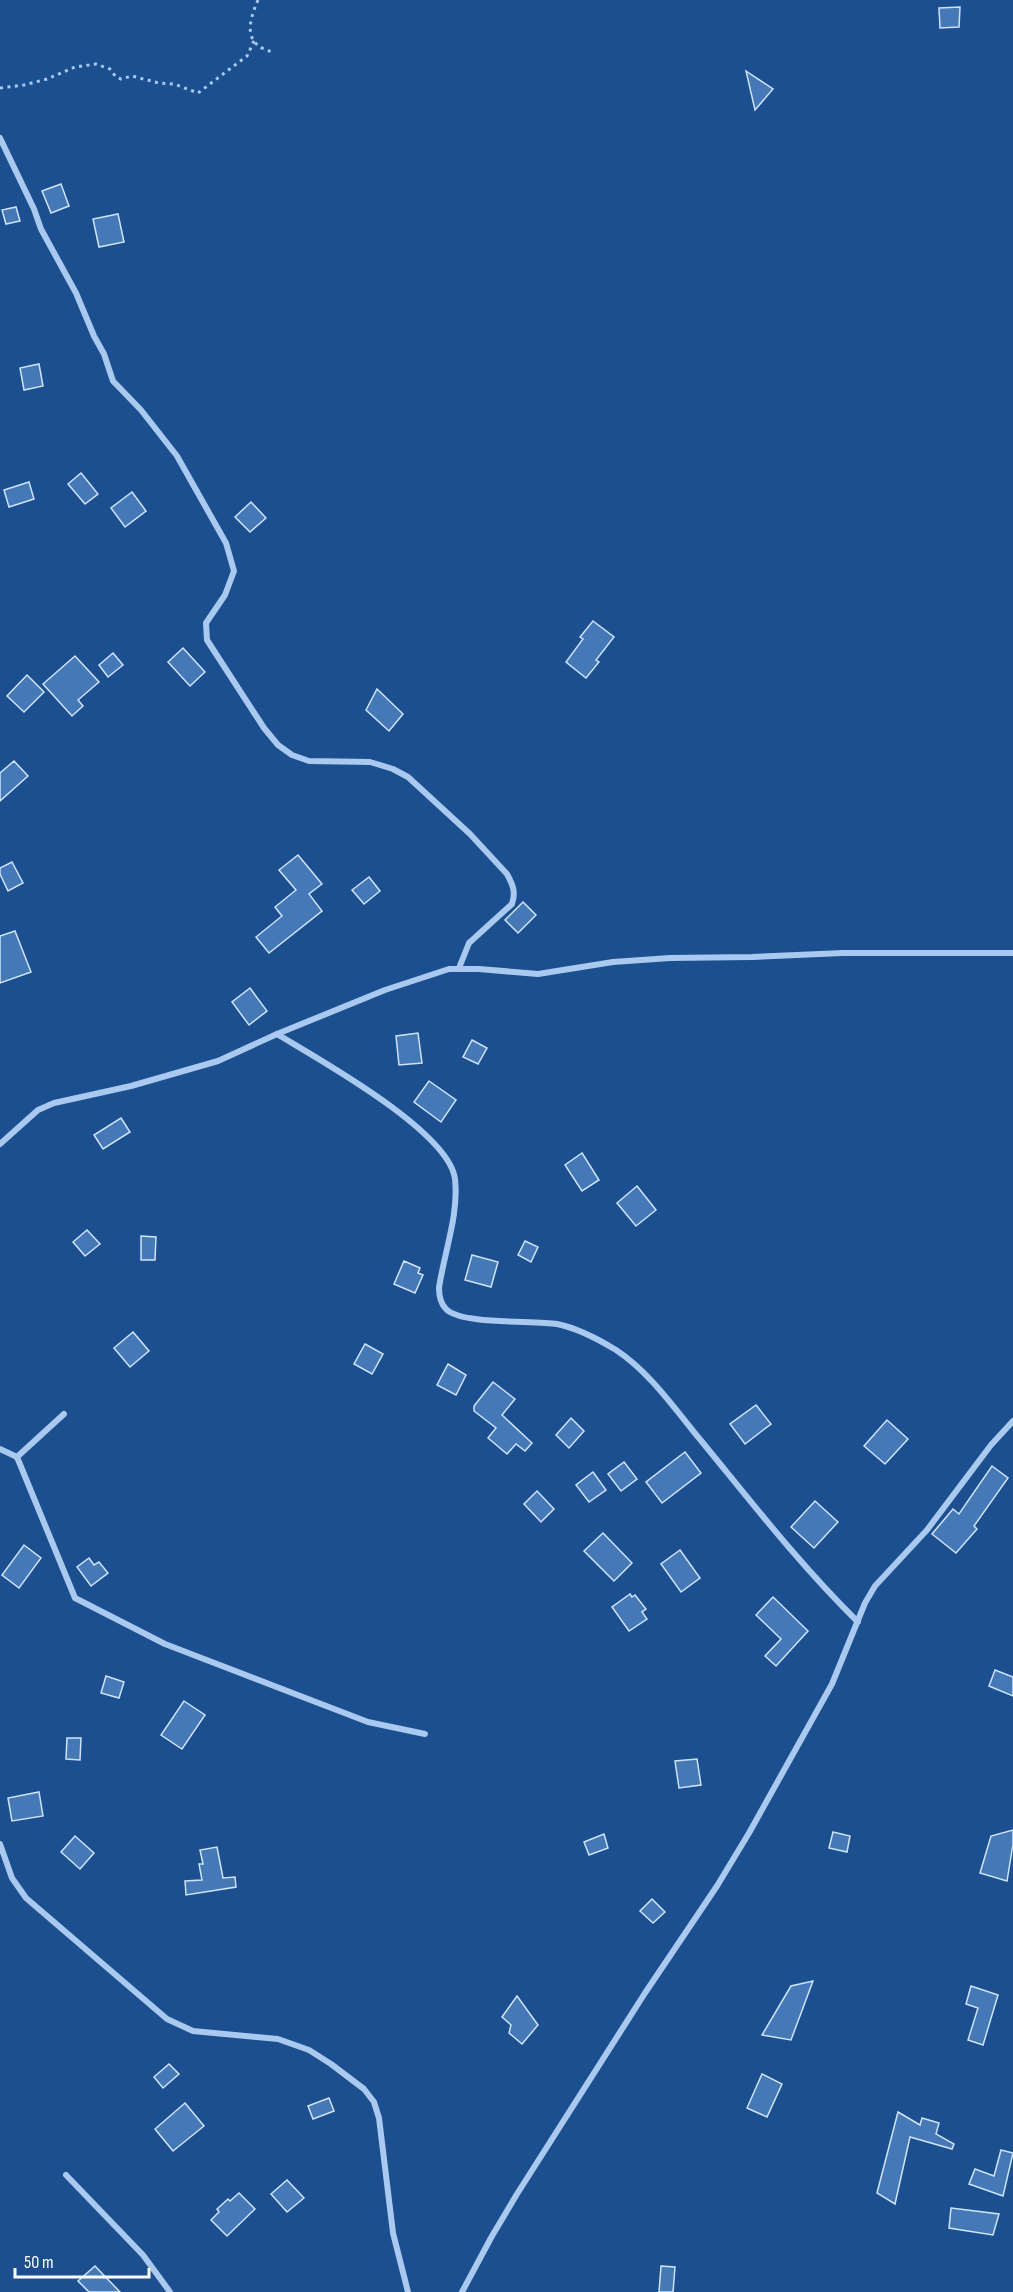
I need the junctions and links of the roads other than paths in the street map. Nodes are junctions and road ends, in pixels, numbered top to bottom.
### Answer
1 (0, 138) edge
2 (1013, 953) edge
3 (459, 968) junction
4 (277, 1034) junction
5 (0, 1144) edge
6 (64, 1414) dead end
7 (1013, 1422) edge
8 (0, 1449) edge
9 (17, 1457) junction
10 (858, 1622) junction
11 (424, 1734) dead end
12 (0, 1844) edge
13 (66, 2175) dead end
14 (170, 2292) edge
15 (408, 2292) edge
16 (462, 2292) edge

1 - 3 street
2 - 3 street
3 - 4 street
4 - 5 street
4 - 10 street
6 - 9 street
7 - 10 street
8 - 9 street
9 - 11 street
10 - 16 street
12 - 15 street
13 - 14 street

